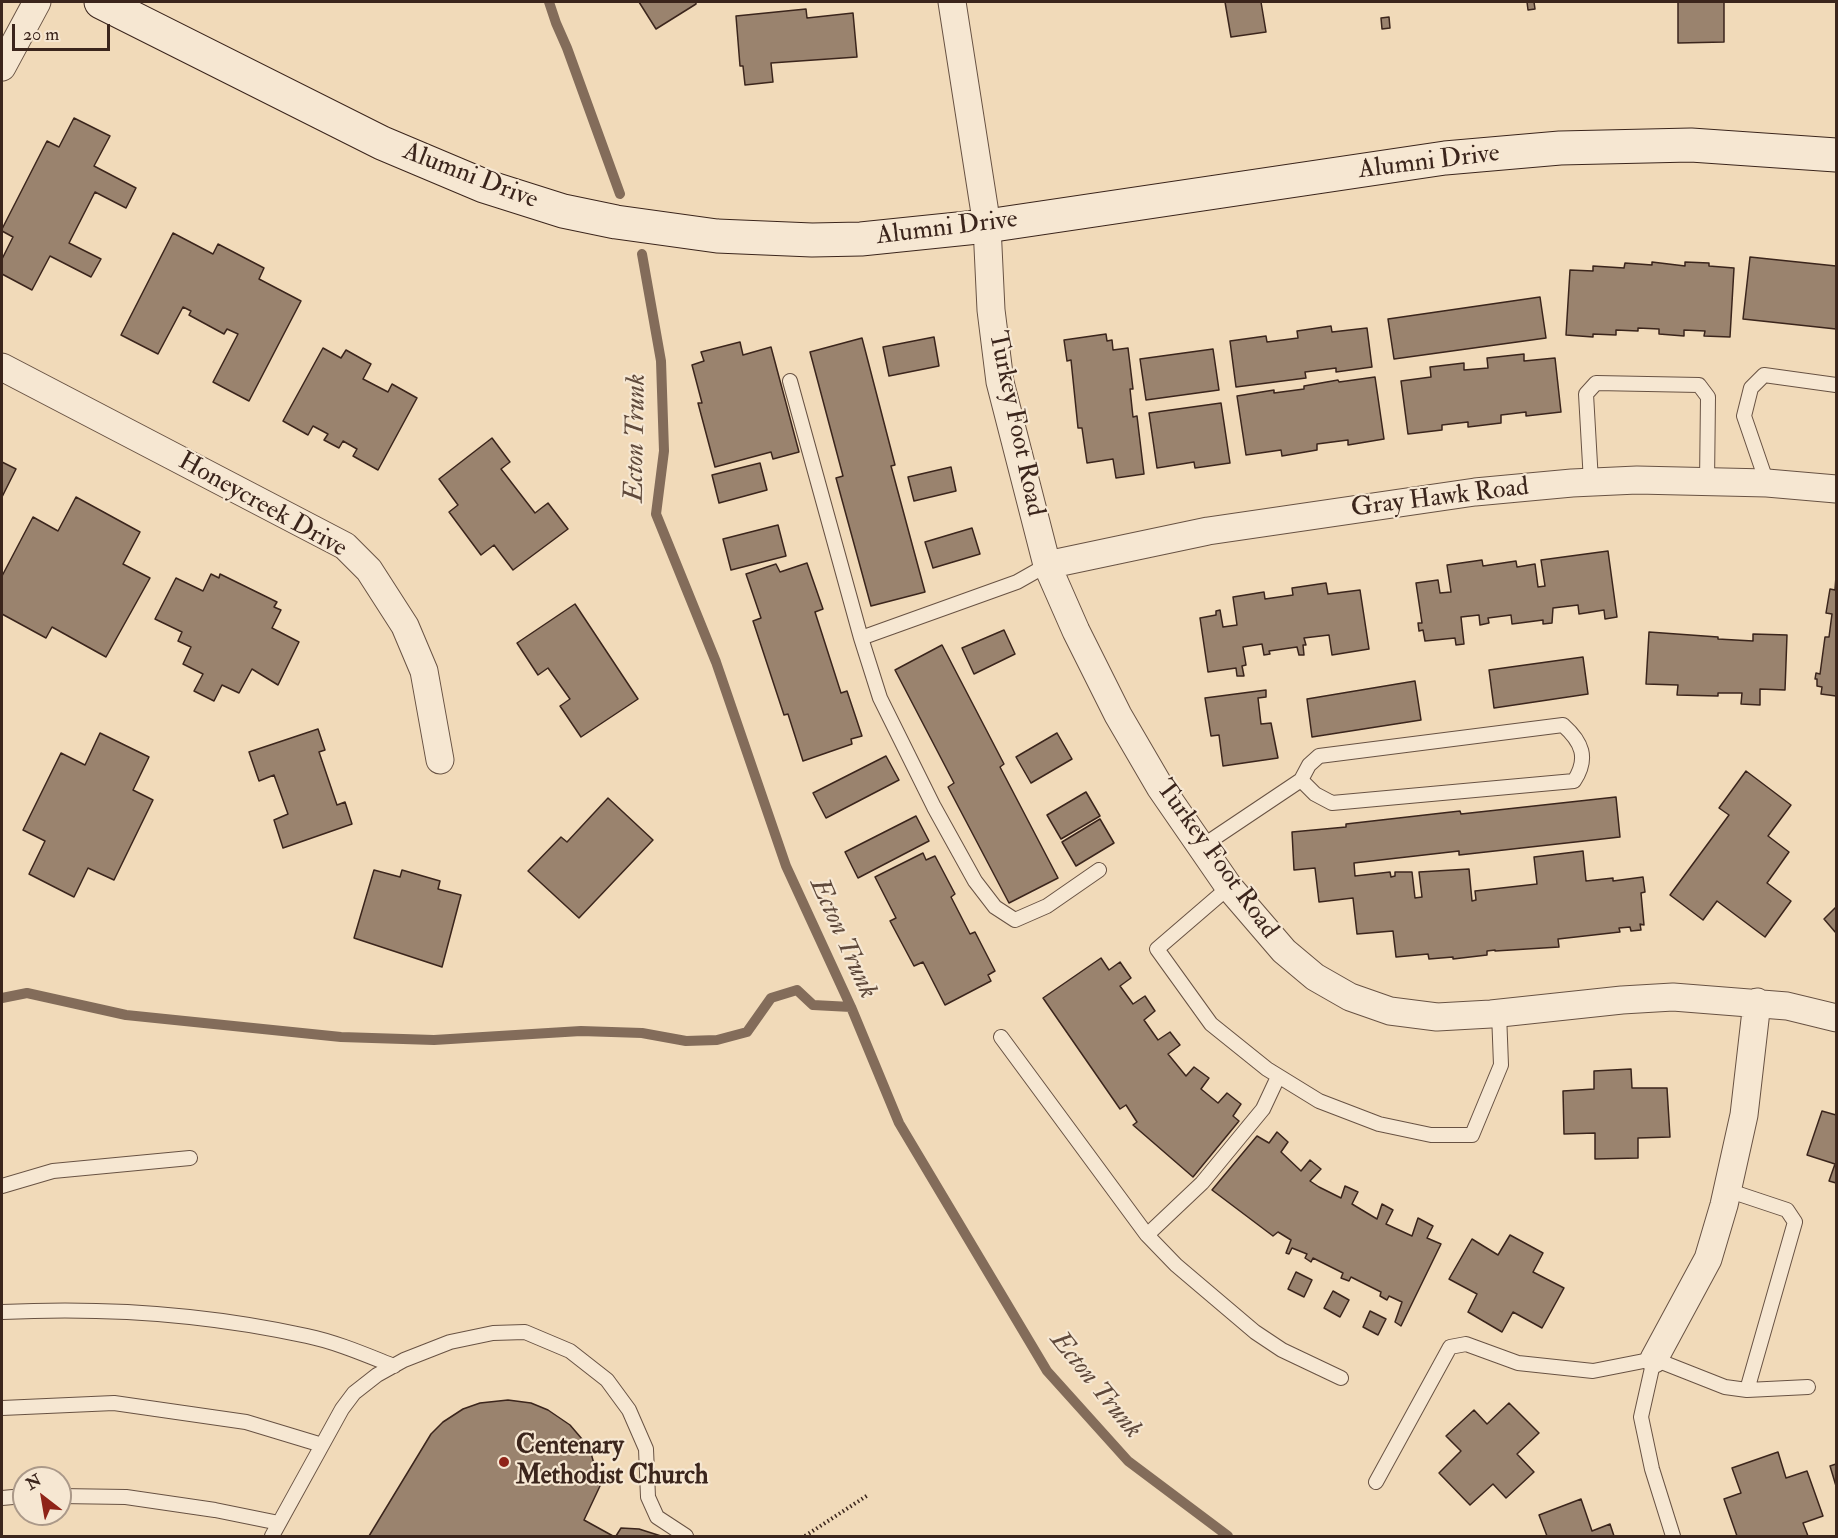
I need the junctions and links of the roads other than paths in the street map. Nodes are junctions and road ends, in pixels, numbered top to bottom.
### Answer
1 (37, 2) edge
2 (101, 2) edge
3 (952, 2) edge
4 (2, 67) edge
5 (1836, 155) edge
6 (987, 226) junction
7 (2, 367) edge
8 (790, 381) dead end
9 (1836, 385) edge
10 (1591, 482) junction
11 (1707, 482) junction
12 (1767, 483) junction
13 (1836, 489) edge
14 (1047, 565) junction
15 (861, 638) junction
16 (440, 760) dead end
17 (1301, 780) junction
18 (1202, 847) junction
19 (1099, 870) dead end
20 (1229, 887) junction
21 (1757, 1002) junction
22 (1499, 1013) junction
23 (1836, 1018) edge
24 (1001, 1037) dead end
25 (1278, 1077) junction
26 (190, 1158) dead end
27 (2, 1186) edge
28 (1727, 1190) junction
29 (1147, 1235) junction
30 (2, 1312) edge
31 (1654, 1359) junction
32 (394, 1365) junction
33 (1341, 1378) dead end
34 (1808, 1387) dead end
35 (1747, 1390) junction
36 (2, 1408) edge
37 (322, 1445) junction
38 (1376, 1482) dead end
39 (72, 1496) edge
40 (279, 1523) junction
41 (272, 1536) edge
42 (686, 1536) edge
43 (1673, 1536) edge

1 - 4 street
2 - 6 main road, Alumni Drive
3 - 6 street, Turkey Foot Road
5 - 6 main road, Alumni Drive
6 - 14 street, Turkey Foot Road
7 - 16 street, Honeycreek Drive
8 - 15 lane
9 - 12 lane
10 - 11 street, Gray Hawk Road
10 - 11 lane
10 - 14 street, Gray Hawk Road
11 - 12 street, Gray Hawk Road
12 - 13 street, Gray Hawk Road
14 - 15 lane
14 - 18 street, Turkey Foot Road
15 - 19 lane
17 - 17 lane
17 - 18 lane
18 - 20 street, Turkey Foot Road
20 - 22 street, Turkey Foot Road
20 - 25 lane
21 - 22 street, Turkey Foot Road
21 - 23 street, Turkey Foot Road
21 - 28 street
22 - 25 lane
24 - 29 lane
25 - 29 lane
26 - 27 lane
28 - 31 street
28 - 35 lane
29 - 33 lane
30 - 32 lane
31 - 35 lane
31 - 38 lane
31 - 43 lane
32 - 37 lane
32 - 42 lane
34 - 35 lane
36 - 37 lane
37 - 40 lane
39 - 40 lane
40 - 41 lane

